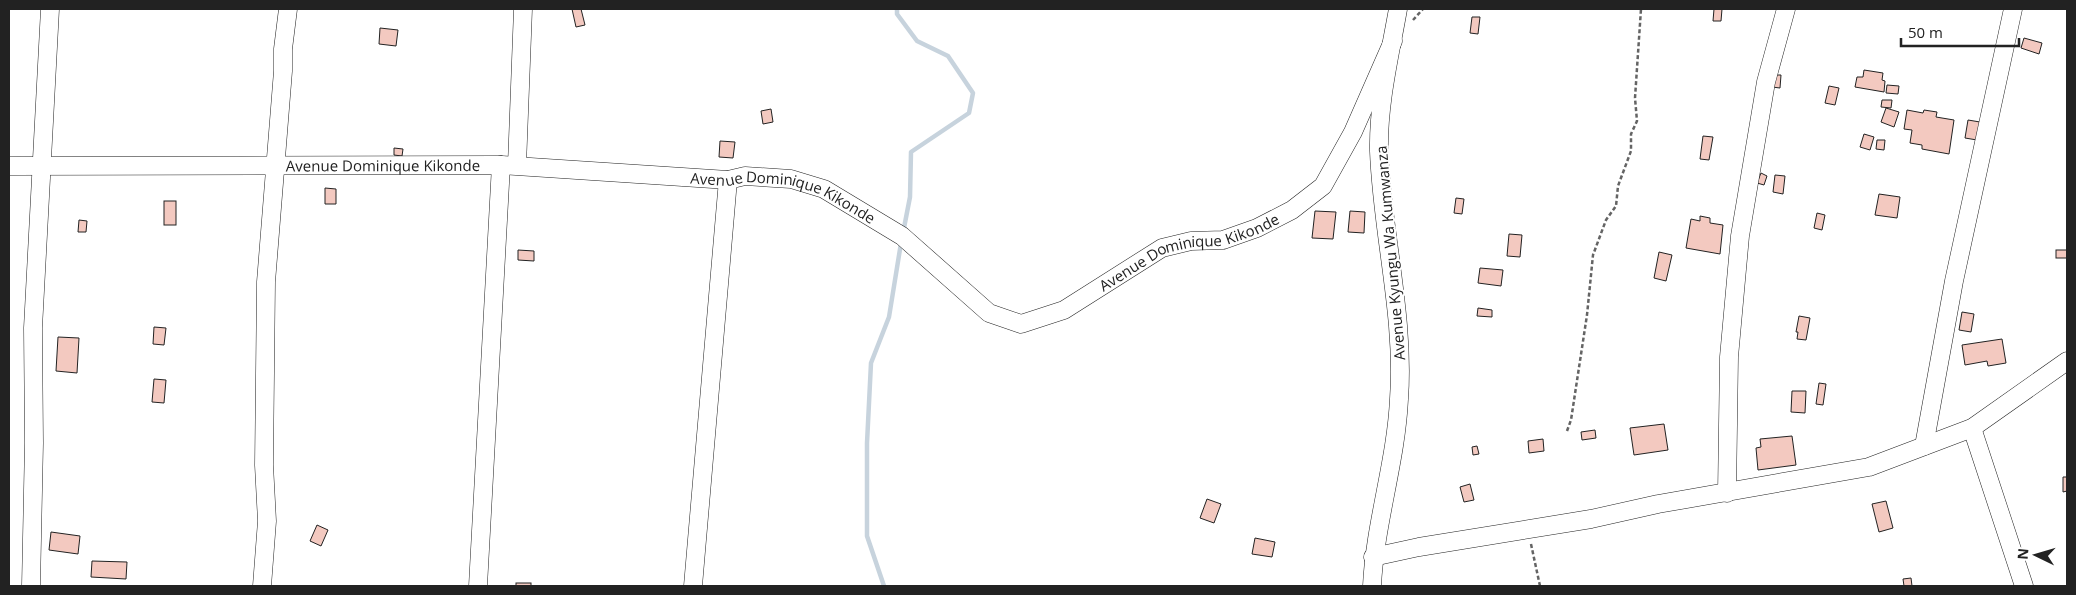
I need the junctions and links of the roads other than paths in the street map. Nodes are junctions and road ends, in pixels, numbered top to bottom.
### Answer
1 (50, 9) edge
2 (288, 9) edge
3 (523, 9) edge
4 (1398, 9) edge
5 (1786, 9) edge
6 (2013, 9) edge
7 (1393, 41) junction
8 (274, 164) junction
9 (509, 165) junction
10 (9, 166) edge
11 (41, 166) junction
12 (728, 180) junction
13 (2067, 361) edge
14 (1972, 428) junction
15 (1924, 446) junction
16 (1728, 493) junction
17 (1374, 557) junction
18 (31, 586) edge
19 (262, 586) edge
20 (478, 586) edge
21 (693, 586) edge
22 (1372, 586) edge
23 (2024, 586) edge

1 - 11 street
2 - 8 street
3 - 9 street
4 - 7 street, Avenue Kyungu Wa Kumwanza
5 - 16 street
6 - 15 street
7 - 12 street, Avenue Dominique Kikonde
7 - 17 street, Avenue Kyungu Wa Kumwanza
8 - 9 street, Avenue Dominique Kikonde
8 - 11 street, Avenue Dominique Kikonde
8 - 19 street
9 - 12 street, Avenue Dominique Kikonde
9 - 20 street
10 - 11 street, Avenue Dominique Kikonde
11 - 18 street
12 - 21 street
13 - 14 street
14 - 15 street
14 - 23 street
15 - 16 street
16 - 17 street
17 - 22 street, Avenue Kyungu Wa Kumwanza

